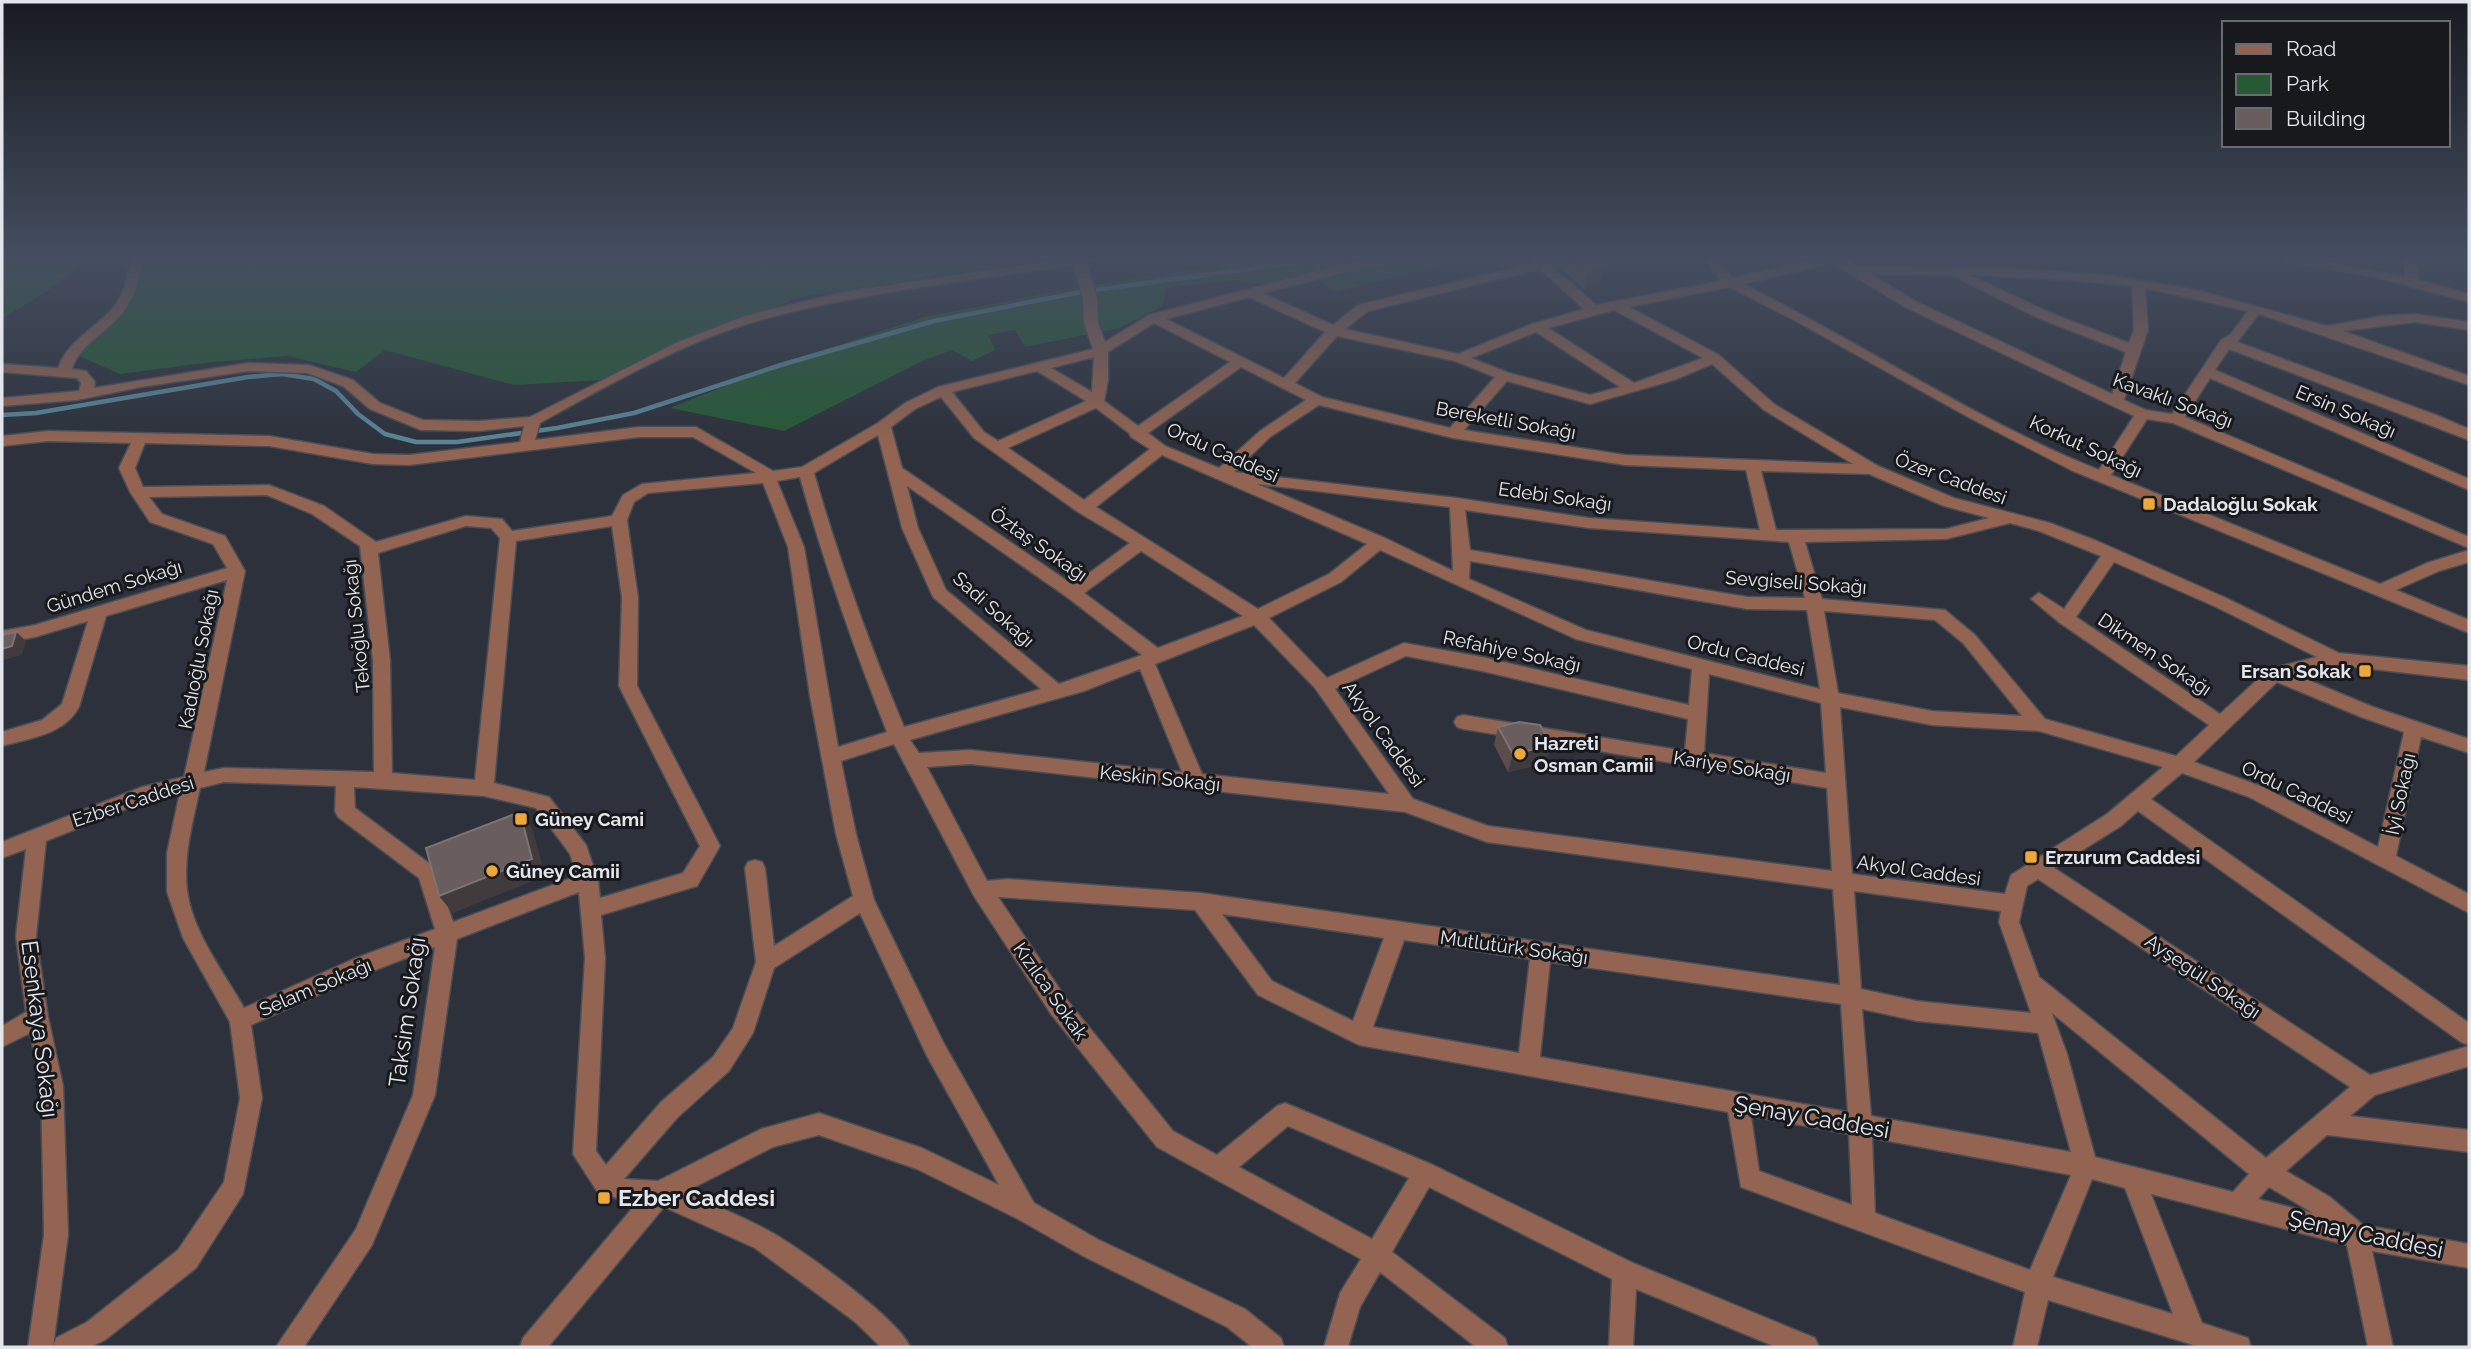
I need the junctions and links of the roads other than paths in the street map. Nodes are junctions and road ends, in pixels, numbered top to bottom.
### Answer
1 (106, 321) edge
2 (744, 321) edge
3 (1091, 321) edge
4 (1148, 321) edge
5 (1160, 321) edge
6 (1312, 321) edge
7 (1347, 321) edge
8 (1556, 321) edge
9 (1643, 321) edge
10 (1806, 321) edge
11 (1946, 321) edge
12 (2058, 321) edge
13 (2140, 321) edge
14 (2247, 321) edge
15 (2298, 321) edge
16 (2376, 321) edge
17 (2452, 321) edge
18 (2469, 326) edge
19 (1536, 327) junction
20 (2329, 330) junction
21 (1334, 331) junction
22 (2226, 343) junction
23 (2134, 350) junction
24 (1101, 351) junction
25 (1459, 358) junction
26 (1714, 358) junction
27 (1240, 361) junction
28 (1040, 367) junction
29 (2, 368) edge
30 (64, 371) junction
31 (2207, 372) junction
32 (1504, 376) junction
33 (2469, 381) edge
34 (1286, 384) junction
35 (1631, 387) junction
36 (943, 390) junction
37 (86, 394) junction
38 (1317, 400) junction
39 (2, 402) edge
40 (1097, 402) junction
41 (2116, 402) junction
42 (2143, 414) junction
43 (2176, 419) junction
44 (883, 426) junction
45 (530, 433) junction
46 (1453, 433) junction
47 (1136, 434) junction
48 (2469, 435) edge
49 (140, 438) junction
50 (2, 441) edge
51 (997, 447) junction
52 (1160, 449) junction
53 (1752, 465) junction
54 (894, 470) junction
55 (1872, 470) junction
56 (806, 471) junction
57 (1221, 475) junction
58 (769, 477) junction
59 (2102, 477) junction
60 (2469, 485) edge
61 (138, 492) junction
62 (1457, 503) junction
63 (1084, 508) junction
64 (2007, 519) junction
65 (619, 520) junction
66 (1769, 535) junction
67 (508, 537) junction
68 (1796, 537) junction
69 (1379, 542) junction
70 (2469, 543) edge
71 (1140, 544) junction
72 (369, 550) junction
73 (1462, 554) junction
74 (2111, 554) junction
75 (2469, 556) edge
76 (237, 571) junction
77 (1461, 582) junction
78 (2382, 590) junction
79 (1073, 593) junction
80 (2039, 599) dead end
81 (1815, 605) junction
82 (99, 612) junction
83 (1257, 617) junction
84 (2066, 620) junction
85 (2469, 627) edge
86 (2, 637) edge
87 (1151, 659) junction
88 (2336, 659) junction
89 (1701, 666) junction
90 (2469, 673) edge
91 (2276, 674) junction
92 (1324, 687) junction
93 (1056, 692) junction
94 (1830, 698) junction
95 (1697, 714) junction
96 (1464, 722) dead end
97 (2039, 724) junction
98 (2221, 724) junction
99 (2414, 728) junction
100 (898, 736) junction
101 (2, 739) edge
102 (2469, 746) edge
103 (831, 757) junction
104 (1694, 760) junction
105 (914, 761) junction
106 (2179, 764) junction
107 (345, 779) junction
108 (195, 780) junction
109 (383, 780) junction
110 (1195, 782) junction
111 (1835, 782) junction
112 (484, 788) junction
113 (2137, 800) junction
114 (1406, 804) junction
115 (37, 835) junction
116 (2, 850) edge
117 (2385, 860) junction
118 (755, 868) dead end
119 (2038, 869) junction
120 (588, 880) junction
121 (1842, 881) junction
122 (981, 890) junction
123 (864, 900) junction
124 (1201, 902) junction
125 (2013, 904) junction
126 (2469, 904) edge
127 (592, 909) junction
128 (1397, 930) junction
129 (447, 934) junction
130 (1541, 951) junction
131 (766, 962) junction
132 (2031, 983) junction
133 (1849, 996) junction
134 (37, 1017) junction
135 (240, 1020) junction
136 (2045, 1024) junction
137 (1359, 1035) junction
138 (2469, 1035) edge
139 (2, 1037) edge
140 (2469, 1056) edge
141 (1528, 1066) junction
142 (2368, 1086) junction
143 (1738, 1104) junction
144 (2323, 1124) junction
145 (1860, 1125) junction
146 (2469, 1141) edge
147 (2086, 1166) junction
148 (1218, 1169) junction
149 (1425, 1173) junction
150 (2266, 1173) junction
151 (2133, 1178) junction
152 (605, 1183) junction
153 (660, 1193) junction
154 (2237, 1205) junction
155 (1026, 1211) junction
156 (1864, 1221) junction
157 (2357, 1236) junction
158 (1377, 1255) junction
159 (2469, 1256) edge
160 (1625, 1272) junction
161 (2039, 1285) junction
162 (2193, 1333) junction
163 (40, 1347) edge
164 (65, 1347) edge
165 (289, 1347) edge
166 (532, 1347) edge
167 (898, 1347) edge
168 (1272, 1347) edge
169 (1336, 1347) edge
170 (1496, 1347) edge
171 (1621, 1347) edge
172 (1805, 1347) edge
173 (2025, 1347) edge
174 (2239, 1347) edge
175 (2380, 1347) edge

1 - 30 street
2 - 45 street
3 - 24 street
4 - 24 street
5 - 27 street, Bereketli Sokağı
6 - 21 street
7 - 21 street
8 - 19 street
9 - 26 street, Özer Caddesi
10 - 59 street, Korkut Sokağı
11 - 41 street, Kavaklı Sokağı
12 - 23 street
13 - 23 street
14 - 22 street
15 - 20 street
16 - 20 street
17 - 18 street
19 - 25 street
19 - 35 street
20 - 33 street
21 - 25 street
21 - 34 street
22 - 31 street
22 - 48 street
23 - 41 street
24 - 28 street
24 - 40 street
25 - 32 street
26 - 35 street
26 - 55 street, Özer Caddesi
27 - 34 street, Bereketli Sokağı
27 - 47 street
28 - 36 street
28 - 40 street, Ordu Caddesi
29 - 30 street
30 - 37 street
31 - 43 street
31 - 60 street, Ersin Sokağı
32 - 35 street
32 - 46 street
34 - 38 street, Bereketli Sokağı
36 - 44 street
36 - 51 street, Akyol Caddesi
37 - 39 street
37 - 45 street
38 - 46 street, Bereketli Sokağı
38 - 57 street
40 - 47 street, Ordu Caddesi
40 - 51 street
41 - 42 street, Kavaklı Sokağı
42 - 43 street, Kavaklı Sokağı
42 - 59 street
43 - 70 street, Kavaklı Sokağı
44 - 54 street, Sadi Sokağı
44 - 56 street
45 - 49 street
45 - 58 street
46 - 53 street, Bereketli Sokağı
47 - 52 street, Ordu Caddesi
49 - 50 street
49 - 61 street, Kadıoğlu Sokağı
51 - 63 street, Akyol Caddesi
52 - 57 street, Ordu Caddesi
52 - 63 street
53 - 55 street, Bereketli Sokağı
53 - 66 street
54 - 79 street, Öztaş Sokağı
54 - 93 street, Sadi Sokağı
55 - 64 street, Özer Caddesi
56 - 58 street
56 - 100 street, Kızılca Sokak
57 - 62 street, Edebi Sokağı
57 - 69 street, Ordu Caddesi
58 - 65 street
58 - 103 street
59 - 78 street, Korkut Sokağı
61 - 72 street, Tekoğlu Sokağı
61 - 76 street, Kadıoğlu Sokağı
62 - 66 street, Edebi Sokağı
62 - 73 street
63 - 71 street, Akyol Caddesi
64 - 68 street, Edebi Sokağı
64 - 74 street, Özer Caddesi
65 - 67 street
65 - 127 street
66 - 68 street, Edebi Sokağı
67 - 72 street
67 - 112 street
68 - 81 street
69 - 77 street, Ordu Caddesi
69 - 83 street
71 - 79 street
71 - 83 street, Akyol Caddesi
72 - 109 street, Tekoğlu Sokağı
73 - 77 street
73 - 81 street, Sevgiseli Sokağı
74 - 84 street, Dikmen Sokağı
74 - 88 street, Özer Caddesi
75 - 78 street
76 - 82 street, Gündem Sokağı
76 - 108 street, Kadıoğlu Sokağı
77 - 89 street, Ordu Caddesi
78 - 85 street, Korkut Sokağı
79 - 87 street, Öztaş Sokağı
80 - 84 street, Dikmen Sokağı
81 - 94 street
81 - 97 street, Sevgiseli Sokağı
82 - 86 street, Gündem Sokağı
82 - 101 street
83 - 87 street
83 - 92 street, Akyol Caddesi
84 - 98 street, Dikmen Sokağı
87 - 93 street
87 - 110 street
88 - 90 street
88 - 91 street
89 - 94 street, Ordu Caddesi
89 - 95 street
91 - 98 street
91 - 99 street
92 - 95 street, Refahiye Sokağı
92 - 114 street, Akyol Caddesi
93 - 100 street
94 - 97 street, Ordu Caddesi
94 - 111 street
95 - 104 street
96 - 104 street, Kariye Sokağı
97 - 106 street, Ordu Caddesi
98 - 106 street
99 - 102 street
99 - 117 street, İyi Sokağı
100 - 103 street
100 - 105 street, Kızılca Sokak
103 - 123 street
104 - 111 street, Kariye Sokağı
105 - 110 street, Keskin Sokağı
105 - 122 street, Kızılca Sokak
106 - 113 street
106 - 117 street, Ordu Caddesi
107 - 108 street, Ezber Caddesi
107 - 109 street, Ezber Caddesi
107 - 129 street, Taksim Sokağı
108 - 115 street, Ezber Caddesi
108 - 135 street, Kadıoğlu Sokağı
109 - 112 street, Ezber Caddesi
110 - 114 street, Keskin Sokağı
111 - 121 street
112 - 120 street, Ezber Caddesi
113 - 119 street
113 - 138 street
114 - 121 street, Akyol Caddesi
115 - 116 street, Ezber Caddesi
115 - 134 street, Esenkaya Sokağı
117 - 126 street, Ordu Caddesi
118 - 131 street
119 - 125 street
119 - 142 street, Ayşegül Sokağı
120 - 127 street, Ezber Caddesi
120 - 129 street, Selam Sokağı
121 - 125 street, Akyol Caddesi
121 - 133 street
122 - 124 street, Mutlutürk Sokağı
122 - 148 street, Kızılca Sokak
123 - 131 street
123 - 155 street
124 - 128 street, Mutlutürk Sokağı
124 - 137 street, Şenay Caddesi
125 - 132 street
127 - 152 street, Ezber Caddesi
128 - 130 street, Mutlutürk Sokağı
128 - 137 street
129 - 135 street, Selam Sokağı
129 - 165 street, Taksim Sokağı
130 - 133 street, Mutlutürk Sokağı
130 - 141 street
131 - 152 street
132 - 136 street
132 - 150 street
133 - 136 street, Mutlutürk Sokağı
133 - 145 street
134 - 139 street
134 - 163 street, Esenkaya Sokağı
135 - 164 street
136 - 147 street
137 - 141 street, Şenay Caddesi
140 - 142 street
141 - 143 street, Şenay Caddesi
142 - 144 street
143 - 145 street, Şenay Caddesi
143 - 156 street
144 - 146 street
144 - 150 street
145 - 147 street, Şenay Caddesi
145 - 156 street
147 - 151 street, Şenay Caddesi
147 - 161 street
148 - 149 street
148 - 158 street, Kızılca Sokak
149 - 158 street
149 - 160 street
150 - 154 street
150 - 157 street
151 - 154 street, Şenay Caddesi
151 - 162 street
152 - 153 street
153 - 155 street
153 - 166 street
153 - 167 street
154 - 157 street, Şenay Caddesi
155 - 168 street
156 - 161 street
157 - 159 street, Şenay Caddesi
157 - 175 street
158 - 169 street
158 - 170 street, Kızılca Sokak
160 - 171 street
160 - 172 street
161 - 162 street
161 - 173 street
162 - 174 street

